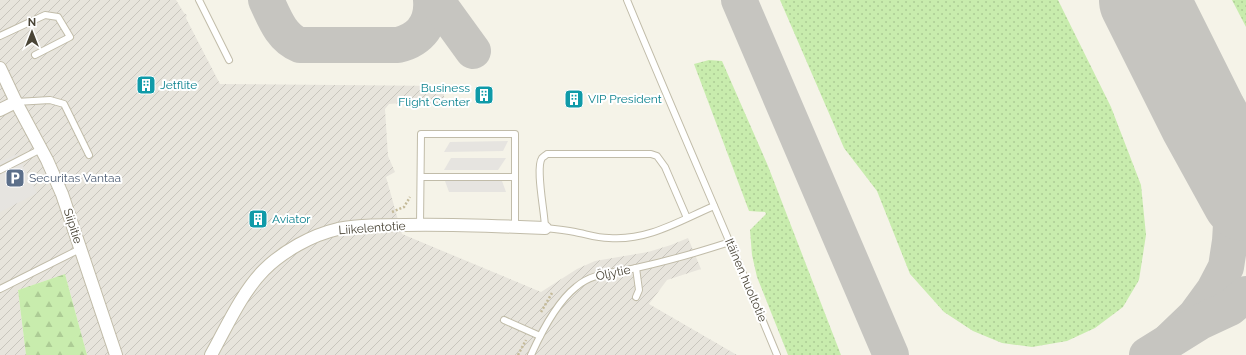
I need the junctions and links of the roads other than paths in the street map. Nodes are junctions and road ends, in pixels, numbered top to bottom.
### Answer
1 (199, 0) edge
2 (627, 0) edge
3 (0, 36) edge
4 (35, 55) dead end
5 (229, 60) dead end
6 (0, 68) edge
7 (16, 102) junction
8 (0, 110) edge
9 (41, 149) junction
10 (89, 155) dead end
11 (0, 170) edge
12 (421, 177) junction
13 (515, 177) junction
14 (714, 206) junction
15 (687, 218) junction
16 (420, 225) junction
17 (516, 227) junction
18 (545, 228) junction
19 (730, 242) junction
20 (80, 248) junction
21 (636, 268) junction
22 (0, 289) edge
23 (636, 297) dead end
24 (504, 320) dead end
25 (540, 336) junction
26 (116, 355) edge
27 (211, 355) edge
28 (531, 355) edge
29 (778, 355) edge

1 - 5 lane
2 - 14 lane, Itäinen huoltotie
3 - 4 lane
6 - 7 street, Siipitie
7 - 8 street
7 - 9 street, Siipitie
7 - 10 lane
9 - 11 lane
9 - 20 street, Siipitie
12 - 13 lane
12 - 13 lane
12 - 16 lane
13 - 17 lane
14 - 15 lane
14 - 19 lane, Itäinen huoltotie
15 - 18 lane
15 - 18 lane
16 - 17 street, Liikelentotie
16 - 27 street, Liikelentotie
17 - 18 street, Liikelentotie
19 - 21 lane, Öljytie
19 - 29 lane, Itäinen huoltotie
20 - 22 lane
20 - 26 street, Siipitie
21 - 23 lane
21 - 25 lane, Öljytie
24 - 25 lane
25 - 28 lane, Öljytie

